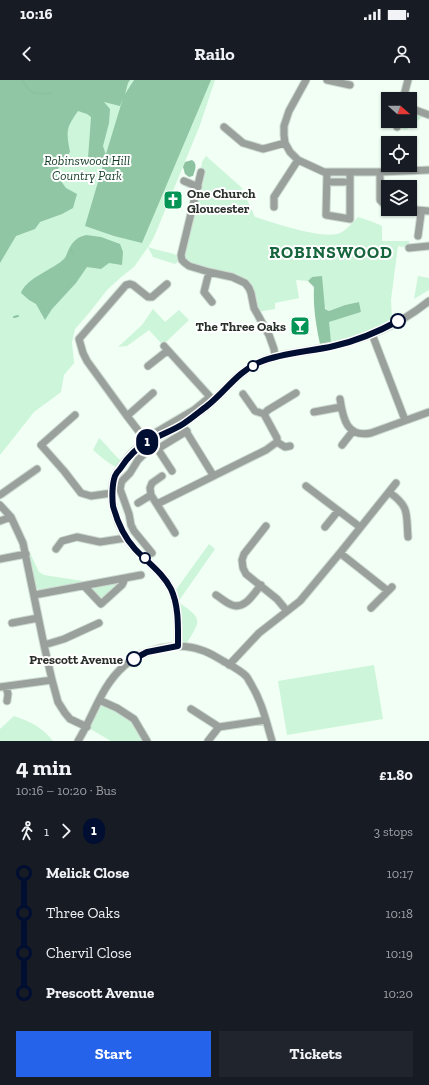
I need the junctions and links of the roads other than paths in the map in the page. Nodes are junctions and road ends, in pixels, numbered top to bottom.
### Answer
1 (327, 80) edge
2 (408, 80) edge
3 (304, 81) edge
4 (350, 85) dead end
5 (405, 92) edge
6 (417, 111) edge
7 (429, 115) edge
8 (224, 127) dead end
9 (285, 143) junction
10 (298, 160) junction
11 (429, 170) edge
12 (201, 172) dead end
13 (327, 172) junction
14 (337, 172) junction
15 (350, 172) junction
16 (380, 172) junction
17 (184, 181) dead end
18 (338, 182) dead end
19 (198, 187) junction
20 (381, 201) edge
21 (274, 207) dead end
22 (417, 209) edge
23 (417, 211) edge
24 (429, 211) edge
25 (418, 236) dead end
26 (429, 246) edge
27 (409, 248) dead end
28 (209, 272) junction
29 (167, 284) dead end
30 (429, 301) edge
31 (212, 302) dead end
32 (372, 334) junction
33 (276, 356) junction
34 (148, 366) dead end
35 (153, 393) dead end
36 (296, 393) dead end
37 (243, 394) dead end
38 (212, 399) junction
39 (314, 412) dead end
40 (429, 412) edge
41 (264, 414) junction
42 (75, 415) dead end
43 (126, 416) junction
44 (405, 420) junction
45 (182, 424) junction
46 (186, 431) junction
47 (352, 431) junction
48 (146, 441) junction
49 (277, 442) junction
50 (342, 445) dead end
51 (290, 446) dead end
52 (157, 448) junction
53 (37, 469) dead end
54 (172, 471) dead end
55 (213, 475) junction
56 (162, 476) dead end
57 (396, 483) dead end
58 (306, 486) dead end
59 (389, 492) junction
60 (112, 493) junction
61 (0, 495) edge
62 (151, 495) junction
63 (138, 502) dead end
64 (157, 504) junction
65 (0, 505) edge
66 (338, 511) junction
67 (11, 517) junction
68 (0, 522) edge
69 (266, 526) dead end
70 (325, 527) dead end
71 (360, 527) junction
72 (175, 533) dead end
73 (408, 537) dead end
74 (126, 538) junction
75 (56, 549) dead end
76 (152, 553) dead end
77 (340, 553) junction
78 (26, 554) junction
79 (0, 559) edge
80 (141, 575) dead end
81 (124, 581) dead end
82 (261, 585) junction
83 (86, 588) dead end
84 (34, 595) junction
85 (216, 595) dead end
86 (371, 608) dead end
87 (287, 611) junction
88 (38, 618) junction
89 (12, 623) dead end
90 (99, 623) dead end
91 (44, 645) junction
92 (178, 646) junction
93 (229, 665) junction
94 (52, 680) junction
95 (3, 687) edge
96 (100, 700) junction
97 (7, 701) dead end
98 (191, 709) dead end
99 (266, 720) junction
100 (86, 727) junction
101 (220, 727) junction
102 (78, 741) edge
103 (147, 741) edge
104 (208, 741) edge
105 (272, 741) edge

1 - 4 street
2 - 5 street
3 - 9 street
6 - 7 street
8 - 9 street
9 - 10 street
10 - 13 street
10 - 21 street
11 - 16 street
12 - 19 street
13 - 14 street
13 - 15 street
14 - 15 street
14 - 18 street
15 - 16 street
16 - 20 street
17 - 19 street
19 - 28 street
22 - 24 street
23 - 25 street
26 - 27 street
28 - 31 street
28 - 33 street
29 - 43 street
30 - 32 street
32 - 33 street
32 - 44 street
33 - 38 street
34 - 38 street
35 - 43 street
36 - 41 street
37 - 41 street
38 - 45 street
38 - 48 street
39 - 47 street
40 - 44 street
41 - 49 street
42 - 60 street
43 - 48 street
44 - 47 street
45 - 46 street
45 - 48 street
46 - 52 street
46 - 55 street
47 - 50 street
48 - 60 street
49 - 51 street
49 - 55 street
52 - 54 street
52 - 76 street
53 - 61 street
55 - 64 street
56 - 62 street
57 - 59 street
58 - 66 street
59 - 71 street
59 - 73 street
60 - 74 street
62 - 63 street
62 - 64 street
64 - 72 street
65 - 67 street
66 - 70 street
66 - 71 street
67 - 68 street
67 - 78 street
69 - 82 street
71 - 77 street
74 - 75 street
74 - 92 street
77 - 86 street
77 - 87 street
78 - 79 street
78 - 84 street
80 - 84 street
81 - 83 street
82 - 85 street
82 - 87 street
84 - 88 street
87 - 93 street
88 - 89 street
88 - 91 street
90 - 91 street
91 - 94 street
92 - 93 street
92 - 96 street
93 - 99 street
94 - 95 street
94 - 100 street
95 - 97 street
96 - 100 street
96 - 103 street
98 - 101 street
99 - 101 street
99 - 105 street
100 - 102 street
101 - 104 street

